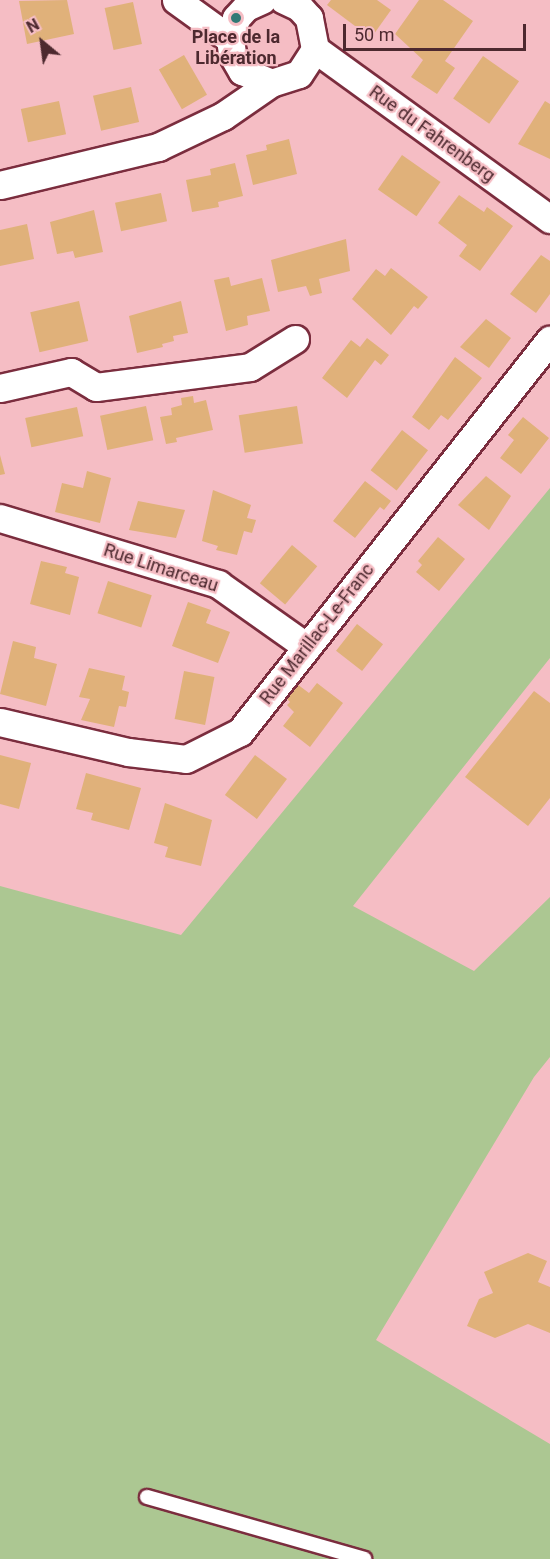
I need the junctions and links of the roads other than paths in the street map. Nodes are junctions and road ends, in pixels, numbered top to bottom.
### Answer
1 (176, 0) edge
2 (262, 0) edge
3 (288, 1) edge
4 (230, 39) junction
5 (315, 49) junction
6 (271, 83) junction
7 (0, 185) edge
8 (550, 219) edge
9 (295, 339) dead end
10 (550, 340) edge
11 (0, 388) edge
12 (0, 518) edge
13 (307, 647) junction
14 (0, 722) edge
15 (147, 1497) dead end
16 (364, 1559) edge

1 - 4 street
2 - 4 street
3 - 5 street
4 - 6 street
5 - 6 street
5 - 8 street, Rue du Fahrenberg
6 - 7 street
9 - 11 street
10 - 13 street, Rue Marillac-Le-Franc
12 - 13 street, Rue Limarceau
13 - 14 street, Rue Marillac-Le-Franc
15 - 16 lane

